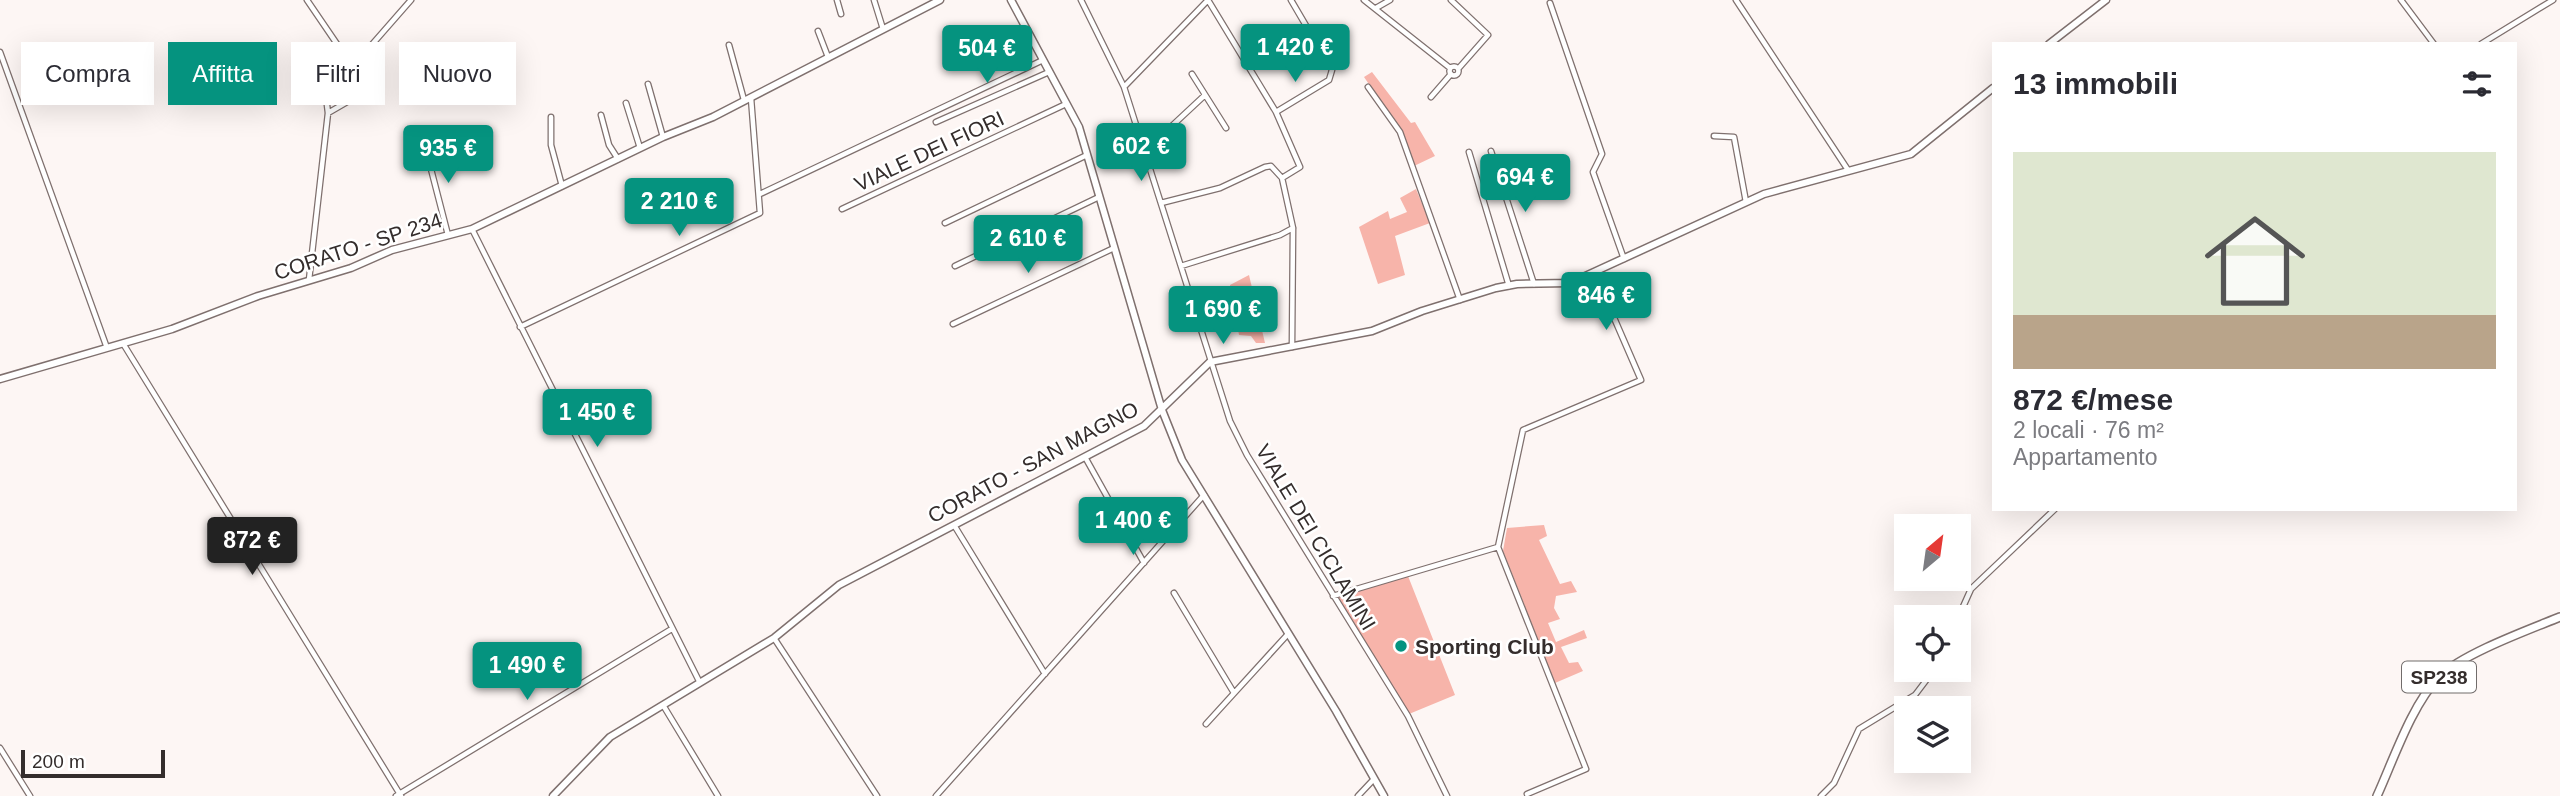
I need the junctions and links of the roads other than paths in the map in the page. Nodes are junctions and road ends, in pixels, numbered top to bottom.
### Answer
1 (307, 0) edge
2 (411, 0) edge
3 (837, 0) edge
4 (874, 0) edge
5 (940, 0) edge
6 (1011, 0) edge
7 (1081, 0) edge
8 (1291, 0) edge
9 (1364, 0) edge
10 (1390, 0) edge
11 (1736, 0) edge
12 (2106, 0) edge
13 (2401, 0) edge
14 (2553, 0) edge
15 (1454, 1) edge
16 (1550, 3) dead end
17 (1376, 8) junction
18 (841, 14) dead end
19 (883, 30) junction
20 (818, 31) dead end
21 (336, 42) edge
22 (374, 42) edge
23 (2052, 42) edge
24 (2432, 42) edge
25 (2484, 42) edge
26 (729, 46) dead end
27 (0, 52) edge
28 (829, 58) junction
29 (1043, 60) junction
30 (1451, 71) junction
31 (1049, 72) junction
32 (1192, 74) dead end
33 (648, 84) dead end
34 (1124, 87) junction
35 (1368, 87) dead end
36 (1992, 89) edge
37 (1205, 95) junction
38 (1431, 97) dead end
39 (748, 100) junction
40 (626, 103) dead end
41 (1066, 104) junction
42 (327, 105) edge
43 (342, 105) edge
44 (1276, 112) junction
45 (328, 113) junction
46 (601, 115) dead end
47 (551, 117) dead end
48 (936, 122) dead end
49 (1226, 128) dead end
50 (1714, 136) dead end
51 (663, 137) junction
52 (424, 142) dead end
53 (640, 149) junction
54 (1144, 151) junction
55 (1492, 151) dead end
56 (1469, 152) dead end
57 (1087, 155) junction
58 (618, 159) junction
59 (1847, 170) junction
60 (1282, 178) junction
61 (562, 186) junction
62 (760, 194) junction
63 (1099, 197) junction
64 (1746, 202) junction
65 (1161, 203) junction
66 (842, 209) dead end
67 (945, 223) dead end
68 (1293, 228) junction
69 (472, 229) junction
70 (448, 235) junction
71 (1115, 248) junction
72 (1624, 260) junction
73 (955, 265) dead end
74 (1181, 266) junction
75 (1595, 274) junction
76 (309, 282) junction
77 (1534, 285) junction
78 (1509, 286) junction
79 (1460, 300) junction
80 (953, 324) dead end
81 (520, 327) junction
82 (124, 345) junction
83 (1293, 347) junction
84 (107, 349) junction
85 (1210, 362) junction
86 (0, 379) edge
87 (1162, 410) junction
88 (1084, 456) junction
89 (1204, 495) junction
90 (2054, 511) edge
91 (954, 525) junction
92 (1498, 547) junction
93 (1144, 563) junction
94 (1174, 593) dead end
95 (1333, 596) junction
96 (1964, 605) edge
97 (2560, 617) edge
98 (670, 630) junction
99 (1289, 633) junction
100 (774, 638) junction
101 (1045, 674) junction
102 (699, 681) junction
103 (1925, 682) edge
104 (1234, 693) junction
105 (663, 704) junction
106 (1206, 724) dead end
107 (0, 747) edge
108 (1374, 778) junction
109 (1527, 794) dead end
110 (399, 795) edge
111 (30, 796) edge
112 (553, 796) edge
113 (718, 796) edge
114 (877, 796) edge
115 (936, 796) edge
116 (1358, 796) edge
117 (1384, 796) edge
118 (1447, 796) edge
119 (1821, 796) edge
120 (2376, 796) edge

1 - 21 street
2 - 22 street
3 - 18 street
4 - 19 street
5 - 19 main road, CORATO - SP 234
6 - 29 main road
7 - 34 street, VIALE DEI CICLAMINI
8 - 44 street
9 - 17 street
10 - 17 street
11 - 59 street
12 - 23 main road
13 - 24 street
14 - 25 street
15 - 30 street
16 - 72 street
17 - 30 street
19 - 28 main road, CORATO - SP 234
20 - 28 street
26 - 39 street
27 - 84 street
28 - 39 main road, CORATO - SP 234
29 - 31 main road
29 - 62 street
30 - 38 street
31 - 41 main road
31 - 48 street
32 - 37 street
33 - 51 street
34 - 44 street
34 - 54 street, VIALE DEI CICLAMINI
35 - 79 street
36 - 59 main road
37 - 49 street
37 - 54 street
39 - 51 main road, CORATO - SP 234
39 - 62 street
40 - 53 street
41 - 57 main road
41 - 66 street, VIALE DEI FIORI
42 - 45 street
43 - 45 street
44 - 60 street
45 - 76 street
46 - 58 street
47 - 61 street
50 - 64 street
51 - 53 main road, CORATO - SP 234
52 - 70 street
53 - 58 main road, CORATO - SP 234
54 - 65 street, VIALE DEI CICLAMINI
55 - 77 street
56 - 78 street
57 - 63 main road
57 - 67 street
58 - 61 main road, CORATO - SP 234
59 - 64 main road
60 - 65 street
60 - 68 street
61 - 69 main road, CORATO - SP 234
62 - 81 street
63 - 71 main road
63 - 73 street
64 - 72 main road
65 - 74 street, VIALE DEI CICLAMINI
68 - 74 street
68 - 83 street
69 - 70 main road, CORATO - SP 234
69 - 81 street
70 - 76 main road, CORATO - SP 234
71 - 80 street
71 - 87 main road
72 - 75 main road
74 - 85 street, VIALE DEI CICLAMINI
75 - 77 main road
75 - 92 street
76 - 82 main road, CORATO - SP 234
77 - 78 main road
78 - 79 main road
79 - 83 main road
81 - 98 street
82 - 84 main road, CORATO - SP 234
82 - 110 street
83 - 85 main road
84 - 86 main road, CORATO - SP 234
85 - 87 main road, CORATO - SAN MAGNO
85 - 95 street, VIALE DEI CICLAMINI
87 - 88 main road, CORATO - SAN MAGNO
87 - 89 main road
88 - 91 main road, CORATO - SAN MAGNO
88 - 93 street
89 - 93 street
89 - 99 main road
90 - 96 street
91 - 100 main road, CORATO - SAN MAGNO
91 - 101 street
92 - 95 street
92 - 109 street
93 - 101 street
94 - 104 street
95 - 118 street, VIALE DEI CICLAMINI
97 - 120 main road, SP238
98 - 102 street
98 - 110 street
99 - 104 street
99 - 108 main road
100 - 102 main road, CORATO - SAN MAGNO
100 - 114 street
101 - 115 street
102 - 105 main road, CORATO - SAN MAGNO
103 - 119 street
104 - 106 street
105 - 112 main road, CORATO - SAN MAGNO
105 - 113 street
107 - 111 street
108 - 116 street
108 - 117 main road

